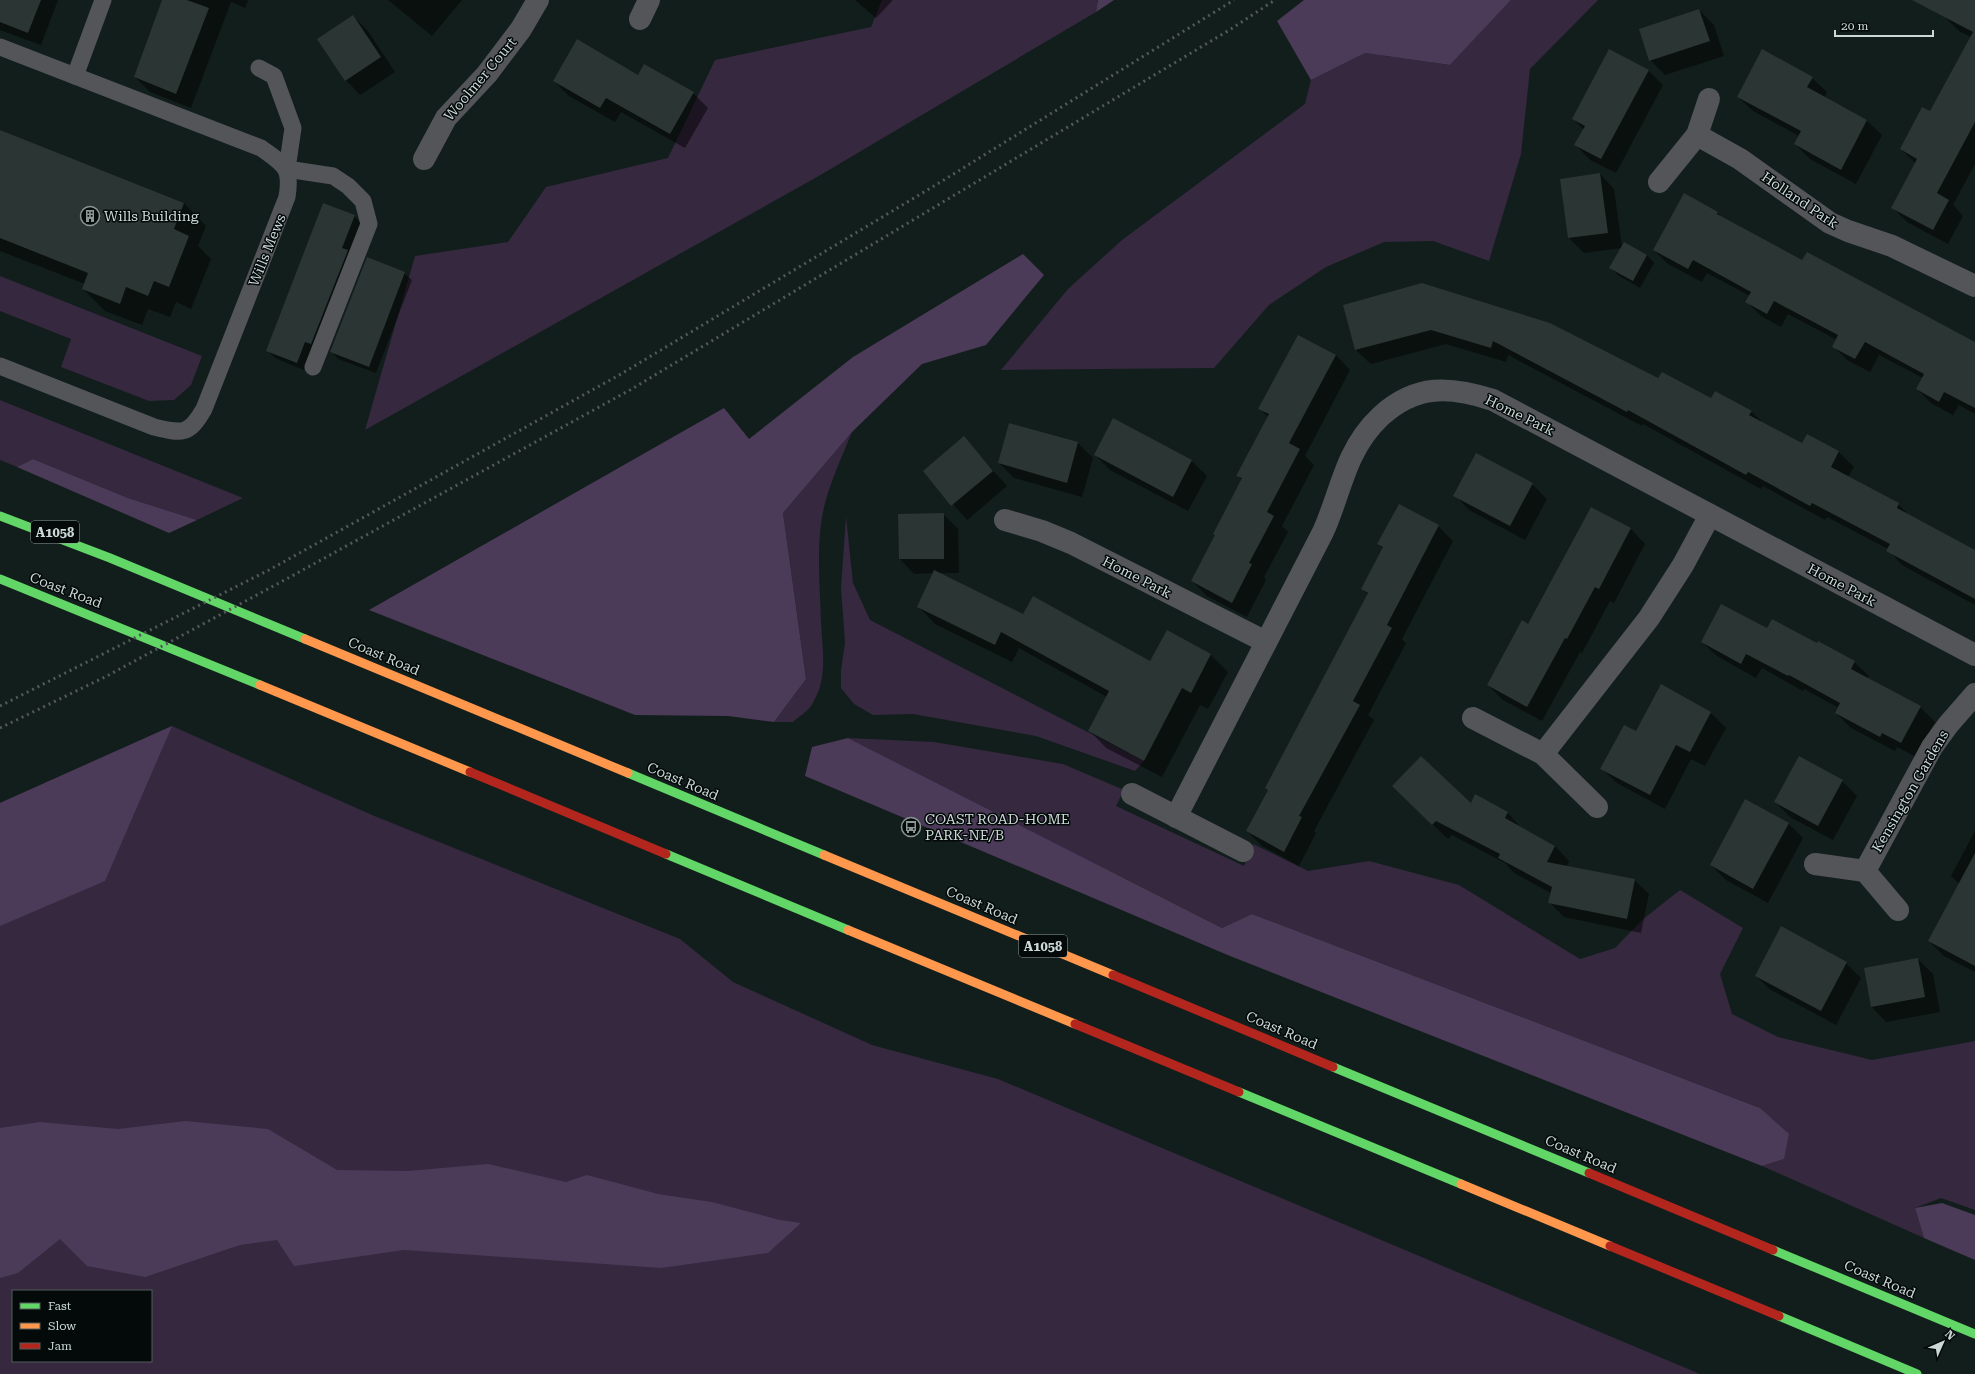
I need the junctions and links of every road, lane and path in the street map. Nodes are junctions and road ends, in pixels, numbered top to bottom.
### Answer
1 (103, 0) edge
2 (538, 0) edge
3 (0, 47) edge
4 (259, 68) dead end
5 (75, 76) junction
6 (1709, 99) dead end
7 (1697, 135) junction
8 (424, 158) dead end
9 (287, 169) junction
10 (1659, 182) dead end
11 (1974, 283) edge
12 (0, 366) edge
13 (314, 367) dead end
14 (0, 507) edge
15 (1710, 515) junction
16 (0, 516) edge
17 (1005, 520) dead end
18 (110, 558) junction
19 (0, 579) edge
20 (1266, 642) junction
21 (1975, 655) edge
22 (1975, 694) edge
23 (1473, 718) dead end
24 (1543, 754) junction
25 (1132, 794) dead end
26 (1597, 807) dead end
27 (1176, 817) junction
28 (1243, 851) dead end
29 (1815, 864) dead end
30 (1865, 872) junction
31 (1898, 910) dead end
32 (1975, 1334) edge
33 (1917, 1374) edge

1 - 5 lane
2 - 8 street, Woolmer Court
3 - 5 lane
4 - 9 lane
5 - 9 lane
6 - 7 street
7 - 10 street
7 - 11 street, Holland Park
9 - 12 lane, Wills Mews
9 - 13 lane
14 - 18 highway, A1058
15 - 20 street, Home Park
15 - 21 street, Home Park
15 - 24 street
16 - 18 highway, Coast Road / A1058
17 - 20 street, Home Park
18 - 32 highway, Coast Road / A1058
19 - 33 highway, Coast Road
20 - 27 street, Home Park
22 - 30 street, Kensington Gardens
23 - 24 street
24 - 26 street
25 - 27 street
27 - 28 street
29 - 30 street
30 - 31 street

